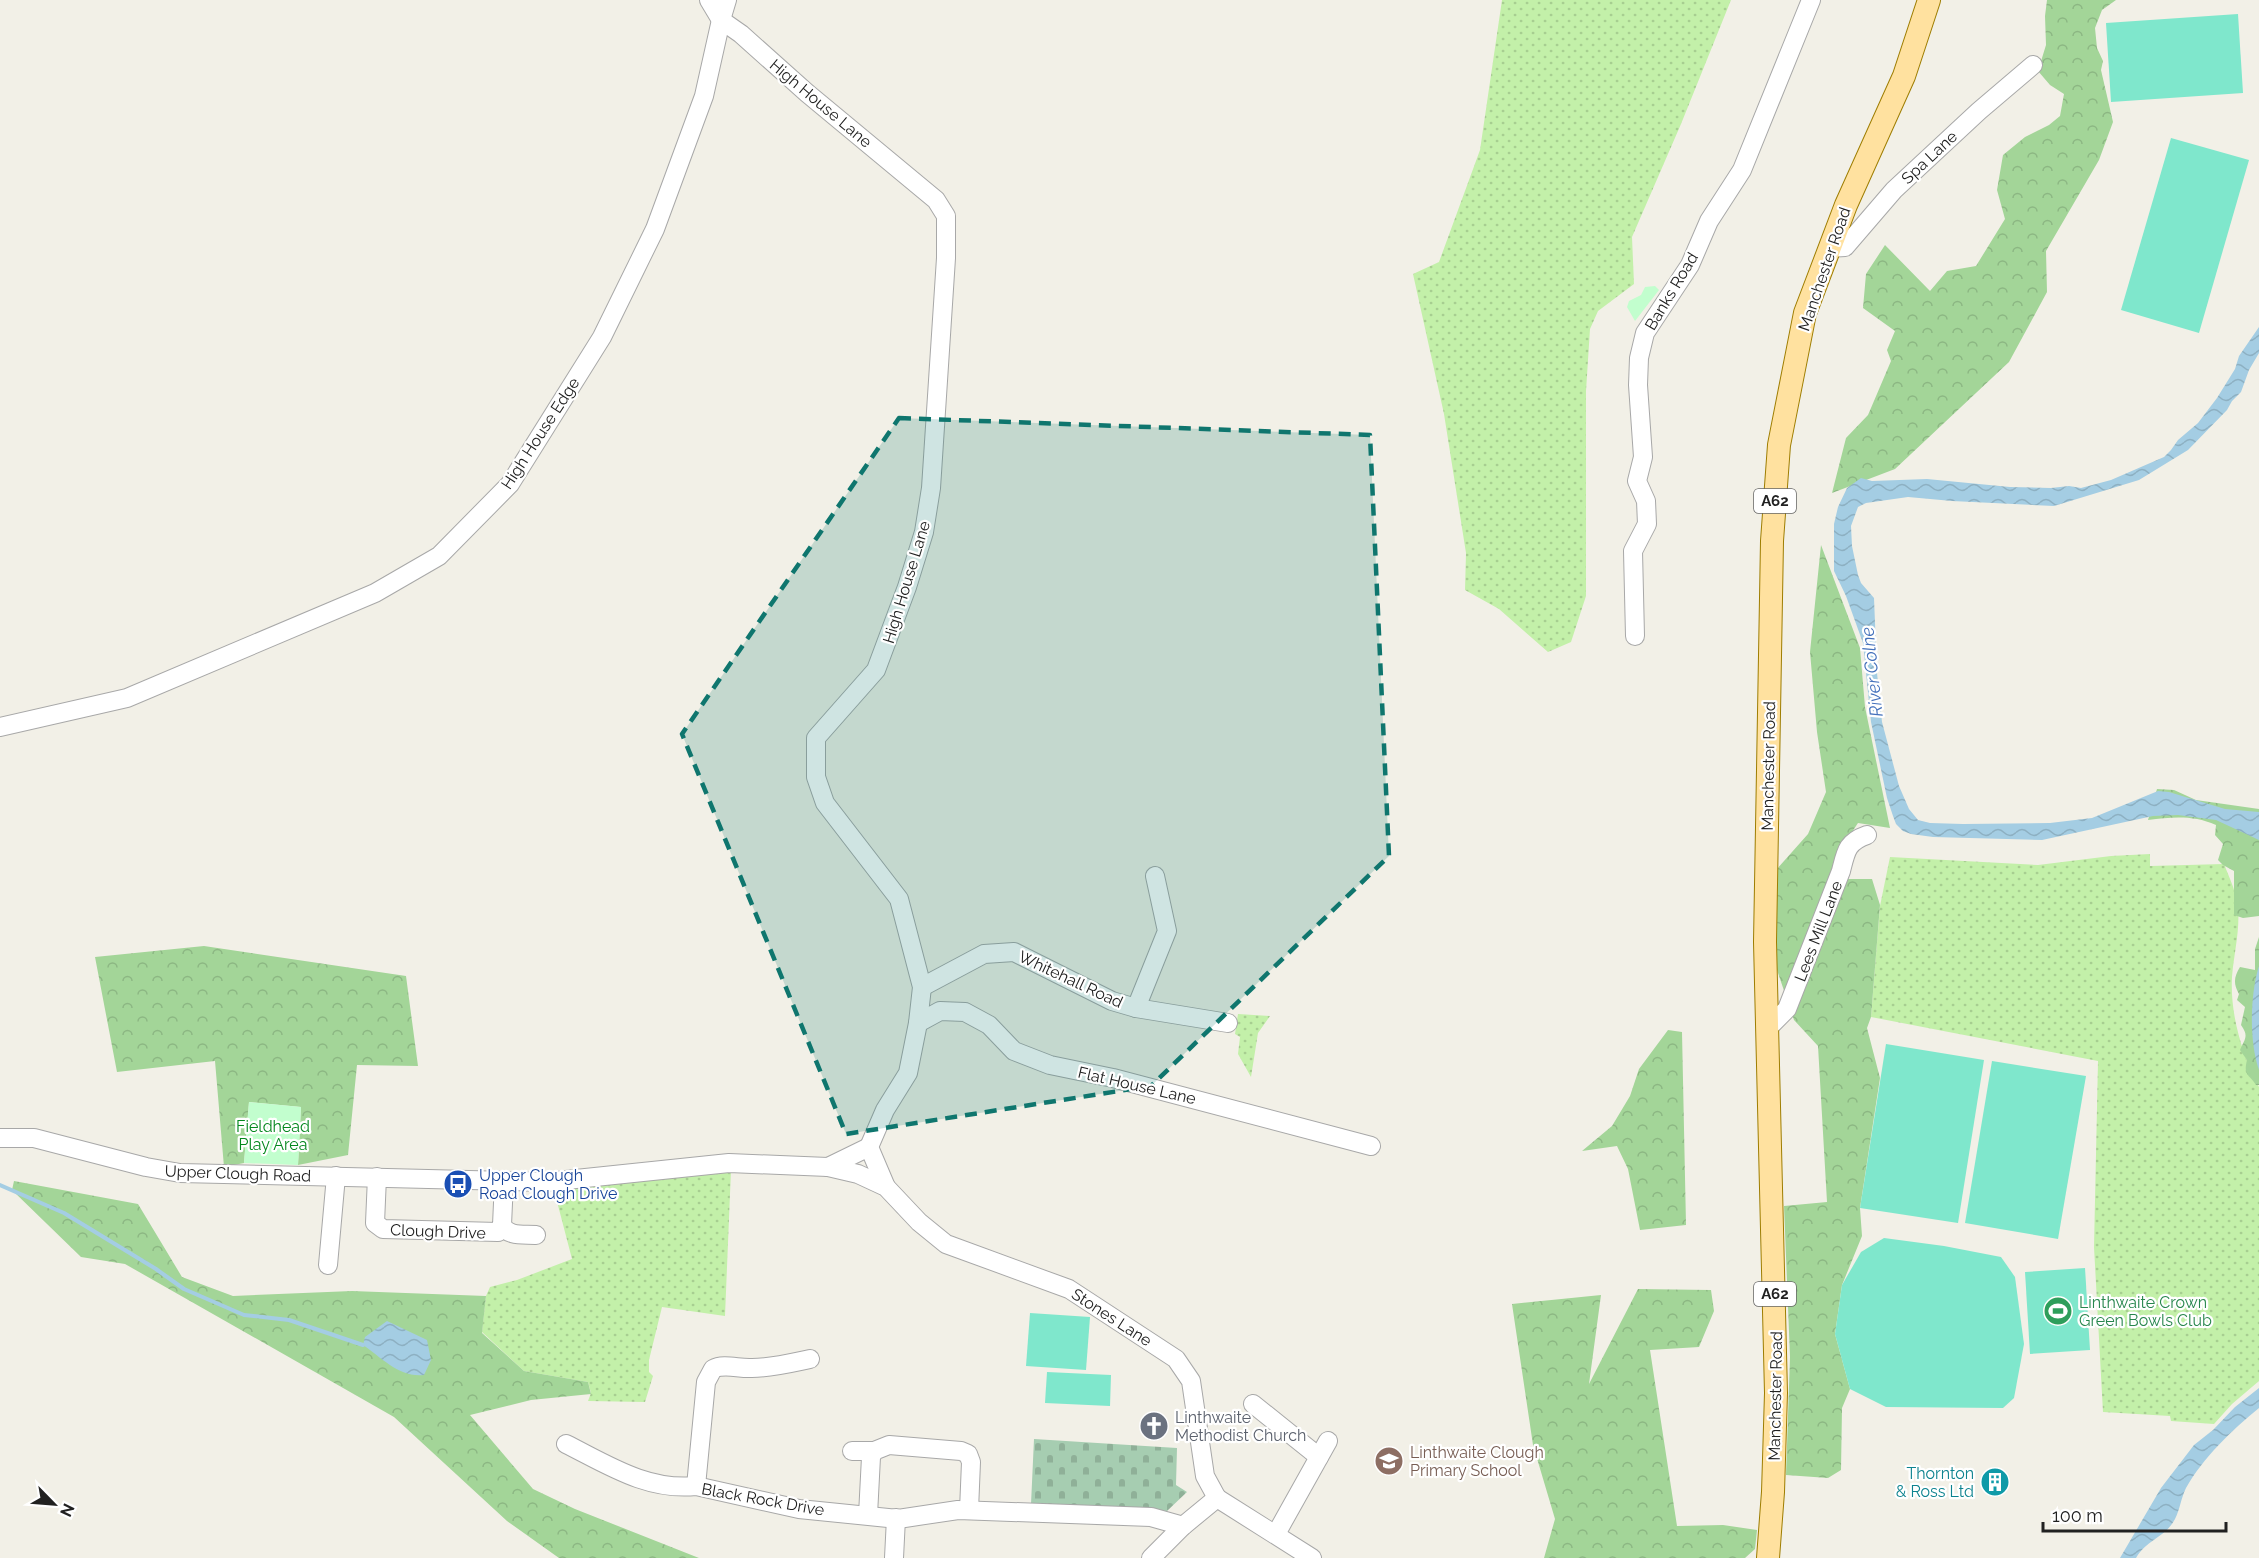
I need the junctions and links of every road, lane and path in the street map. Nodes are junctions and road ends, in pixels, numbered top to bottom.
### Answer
1 (709, 0) edge
2 (727, 0) edge
3 (1811, 0) edge
4 (1929, 0) edge
5 (721, 20) junction
6 (2033, 65) dead end
7 (1829, 248) junction
8 (1635, 636) dead end
9 (0, 727) edge
10 (1868, 835) dead end
11 (1155, 876) dead end
12 (922, 987) junction
13 (1136, 1008) junction
14 (918, 1023) junction
15 (1228, 1023) dead end
16 (1767, 1029) junction
17 (0, 1138) edge
18 (1371, 1146) dead end
19 (869, 1148) junction
20 (828, 1167) junction
21 (858, 1174) joint
22 (336, 1176) junction
23 (377, 1177) junction
24 (504, 1181) junction
25 (886, 1187) junction
26 (502, 1225) junction
27 (536, 1234) dead end
28 (328, 1265) dead end
29 (810, 1359) dead end
30 (1252, 1404) dead end
31 (1328, 1440) dead end
32 (566, 1443) dead end
33 (852, 1451) dead end
34 (874, 1451) junction
35 (1319, 1457) junction
36 (696, 1486) junction
37 (1217, 1498) junction
38 (969, 1510) junction
39 (868, 1515) junction
40 (897, 1518) junction
41 (1183, 1526) junction
42 (1276, 1534) junction
43 (894, 1558) edge
44 (1151, 1558) edge
45 (1312, 1558) edge
46 (1768, 1558) edge

1 - 5 street
2 - 5 street, High House Edge
3 - 8 street, Banks Road
4 - 7 main road, Manchester Road / A62
5 - 9 street, High House Edge
5 - 12 street, High House Lane
6 - 7 street, Spa Lane
7 - 16 main road, Manchester Road / A62
10 - 16 street, Lees Mill Lane
11 - 13 street
12 - 13 street, Whitehall Road
12 - 14 street, High House Lane
13 - 15 street, Whitehall Road
14 - 18 street, Flat House Lane
14 - 19 street, High House Lane
16 - 46 main road, Manchester Road / A62
17 - 22 street, Upper Clough Road
19 - 20 street
19 - 25 street
20 - 21 street, Upper Clough Road
20 - 24 street, Upper Clough Road
21 - 25 street, Stones Lane
22 - 23 street, Upper Clough Road
22 - 28 street, Upper Clough Road
23 - 24 street, Upper Clough Road
23 - 26 street, Clough Drive
24 - 26 street, Clough Drive
25 - 37 street, Stones Lane
26 - 27 street
29 - 36 street
30 - 35 street
31 - 35 street
32 - 36 street, Black Rock Drive
33 - 34 street
34 - 38 street
34 - 39 street
35 - 42 street
36 - 39 street, Black Rock Drive
37 - 41 street
37 - 42 street
38 - 40 street, Black Rock Drive
38 - 41 street, Black Rock Drive
39 - 40 street, Black Rock Drive
40 - 43 street
41 - 44 street
42 - 45 street

